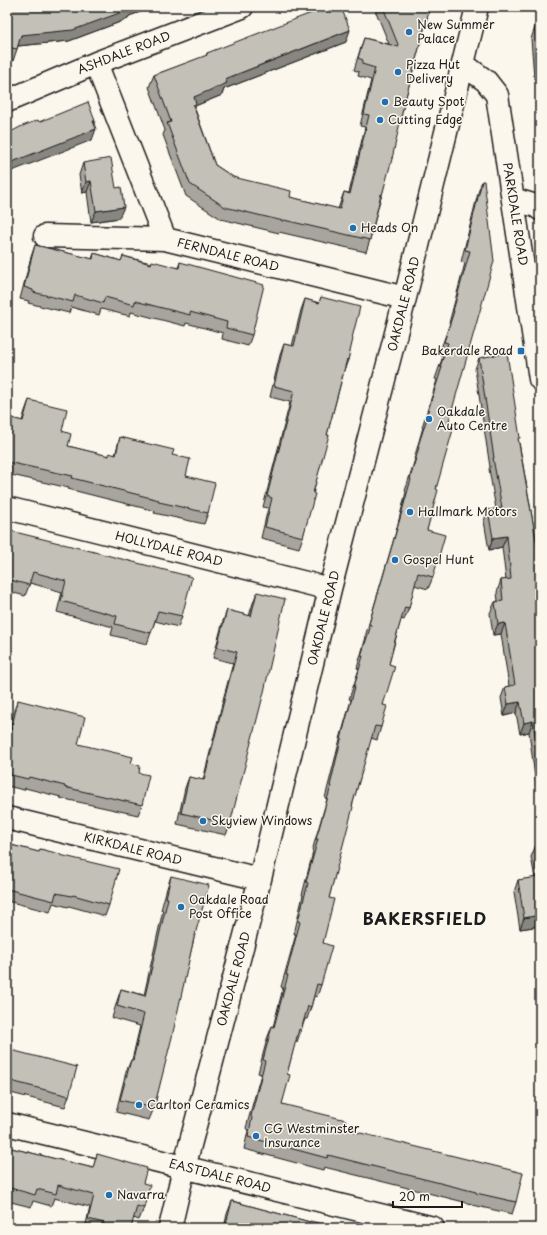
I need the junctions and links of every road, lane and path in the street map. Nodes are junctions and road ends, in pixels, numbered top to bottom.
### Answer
1 (242, 7) edge
2 (477, 7) edge
3 (96, 63) junction
4 (462, 64) junction
5 (7, 101) edge
6 (513, 199) junction
7 (540, 209) edge
8 (45, 236) dead end
9 (165, 239) junction
10 (406, 298) junction
11 (540, 379) edge
12 (7, 508) edge
13 (330, 589) junction
14 (7, 818) edge
15 (260, 879) junction
16 (7, 1124) edge
17 (184, 1168) junction
18 (170, 1228) edge
19 (433, 1228) edge

1 - 3 street, ASHDALE ROAD
2 - 4 street, OAKDALE ROAD
3 - 5 street, ASHDALE ROAD
3 - 9 street, FERNDALE ROAD
4 - 6 street, PARKDALE ROAD
4 - 10 street, OAKDALE ROAD
6 - 7 street
6 - 11 street, PARKDALE ROAD
8 - 9 street
9 - 10 street, FERNDALE ROAD
10 - 13 street, OAKDALE ROAD
12 - 13 street, HOLLYDALE ROAD
13 - 15 street, OAKDALE ROAD
14 - 15 street, KIRKDALE ROAD
15 - 17 street, OAKDALE ROAD
16 - 17 street, EASTDALE ROAD
17 - 18 street, OAKDALE ROAD
17 - 19 street, EASTDALE ROAD

